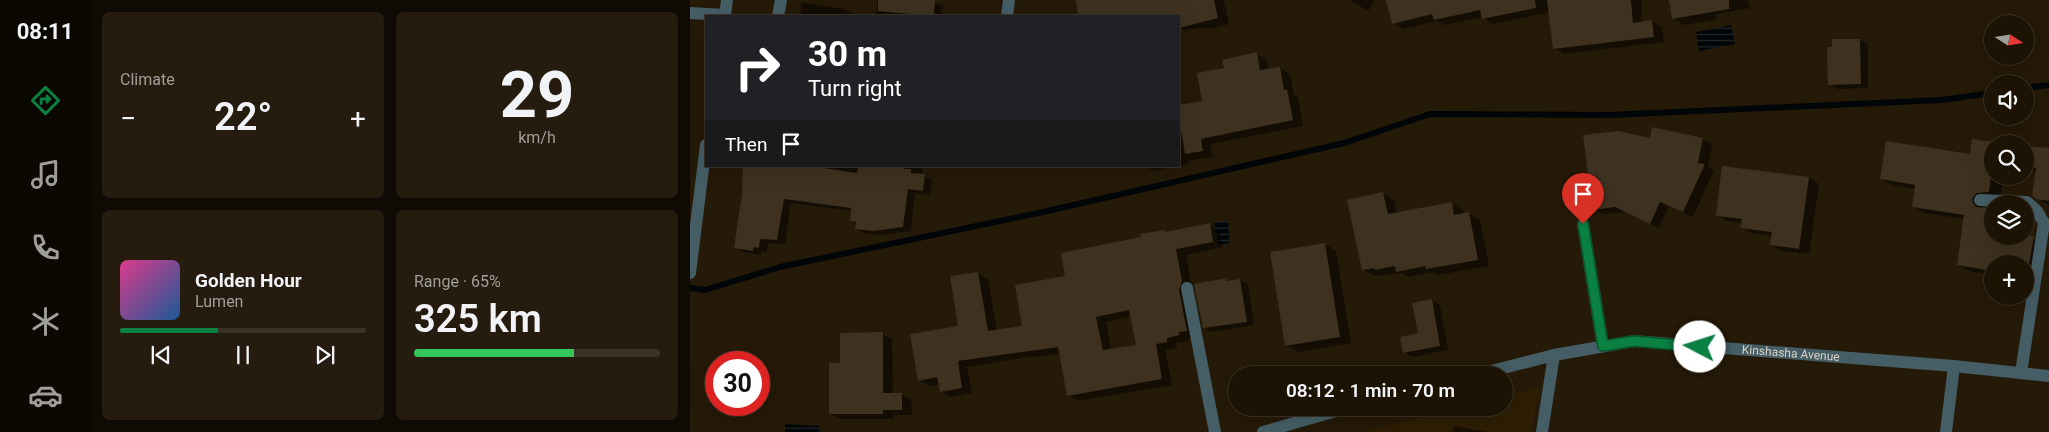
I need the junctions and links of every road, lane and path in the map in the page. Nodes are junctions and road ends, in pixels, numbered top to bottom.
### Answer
1 (727, 0) edge
2 (780, 0) edge
3 (1009, 0) edge
4 (690, 13) edge
5 (713, 15) edge
6 (725, 15) edge
7 (778, 15) edge
8 (1008, 15) edge
9 (705, 153) edge
10 (1980, 200) dead end
11 (1583, 224) dead end
12 (691, 268) edge
13 (1187, 288) dead end
14 (1603, 346) junction
15 (1554, 354) junction
16 (1509, 366) edge
17 (1954, 366) junction
18 (2021, 373) junction
19 (2049, 376) edge
20 (1318, 416) edge
21 (1214, 432) edge
22 (1263, 432) edge
23 (1542, 432) edge
24 (1946, 432) edge

1 - 6 street
2 - 7 street
3 - 8 street
4 - 5 street
9 - 12 street
10 - 18 street
11 - 14 street
13 - 21 street
14 - 15 street, Kinshasha Avenue
14 - 17 street, Kinshasha Avenue
15 - 16 street, Kinshasha Avenue
15 - 23 street
17 - 18 street, Kinshasha Avenue
17 - 24 street
18 - 19 street, Kinshasha Avenue
20 - 22 street

